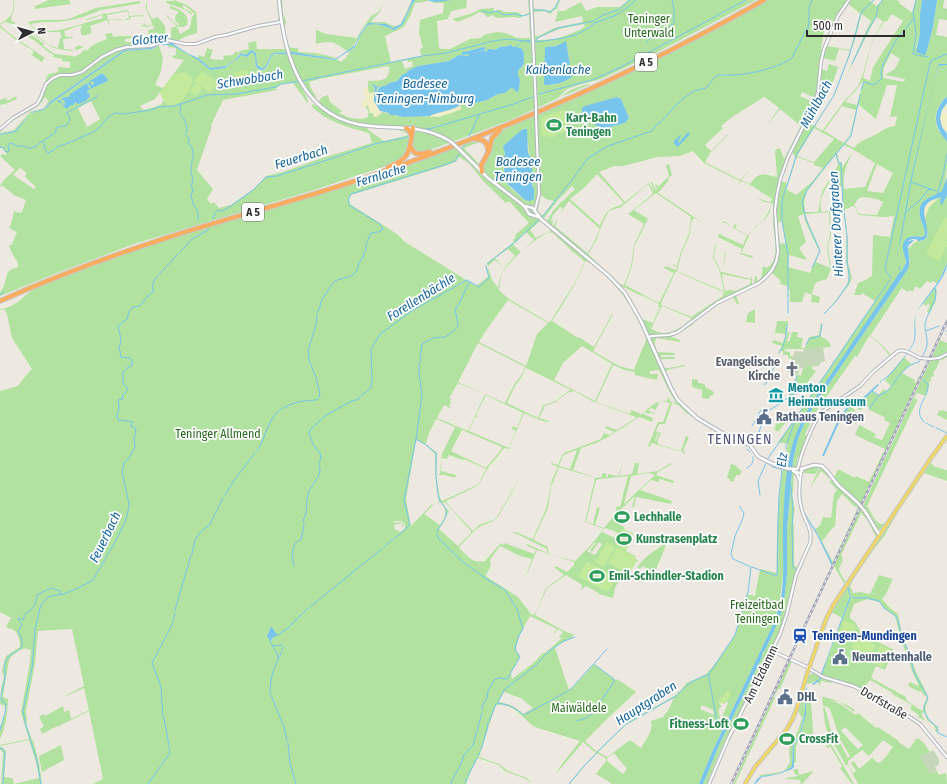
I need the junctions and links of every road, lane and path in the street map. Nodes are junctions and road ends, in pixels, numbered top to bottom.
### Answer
1 (279, 0) edge
2 (531, 0) edge
3 (759, 0) edge
4 (764, 0) edge
5 (849, 0) edge
6 (280, 14) junction
7 (277, 22) junction
8 (281, 22) junction
9 (505, 126) junction
10 (0, 129) edge
11 (410, 130) junction
12 (472, 139) junction
13 (410, 145) junction
14 (430, 152) junction
15 (488, 153) junction
16 (481, 166) junction
17 (388, 167) junction
18 (482, 172) joint
19 (537, 202) junction
20 (523, 204) junction
21 (531, 207) junction
22 (527, 211) junction
23 (535, 211) junction
24 (532, 215) junction
25 (540, 218) junction
26 (0, 299) edge
27 (655, 336) junction
28 (649, 337) junction
29 (651, 342) junction
30 (947, 354) edge
31 (947, 436) edge
32 (797, 470) junction
33 (800, 483) junction
34 (874, 526) junction
35 (884, 528) junction
36 (877, 530) junction
37 (880, 535) junction
38 (772, 651) junction
39 (811, 661) junction
40 (804, 666) junction
41 (809, 668) junction
42 (814, 672) junction
43 (810, 673) joint
44 (806, 677) junction
45 (947, 757) edge
46 (709, 784) edge
47 (745, 784) edge

1 - 6 main road
2 - 19 street, bridge
3 - 14 highway, A 5
4 - 9 highway, A 5
5 - 27 street
6 - 7 street
6 - 8 main road
7 - 8 street
7 - 10 street
8 - 11 main road
9 - 12 highway, A 5
9 - 15 highway, A 5
11 - 13 highway
11 - 16 main road, bridge
12 - 15 highway
12 - 26 highway, A 5
13 - 14 highway
13 - 17 highway, A 5
14 - 17 highway, A 5
15 - 16 highway
16 - 18 highway
17 - 26 highway, A 5
18 - 20 main road
19 - 21 street
19 - 23 street
20 - 21 main road
20 - 22 main road
21 - 22 main road
21 - 23 main road
22 - 24 main road
23 - 24 main road
23 - 25 main road
24 - 25 main road
25 - 28 main road
27 - 28 street
27 - 29 street
28 - 29 main road
29 - 32 main road
30 - 32 street, bridge
31 - 35 main road
32 - 33 street
32 - 33 street
32 - 34 main road, bridge
33 - 38 street, Am Elzdamm
34 - 36 main road
34 - 37 main road
35 - 36 main road
35 - 37 main road
36 - 37 main road
37 - 39 main road
38 - 40 street, Dorfstraße
38 - 46 street, Am Elzdamm
39 - 40 street
39 - 41 main road
40 - 41 street, Dorfstraße
41 - 42 street, Dorfstraße
41 - 44 main road
42 - 43 street
42 - 45 street, Dorfstraße
43 - 44 main road
44 - 47 main road

